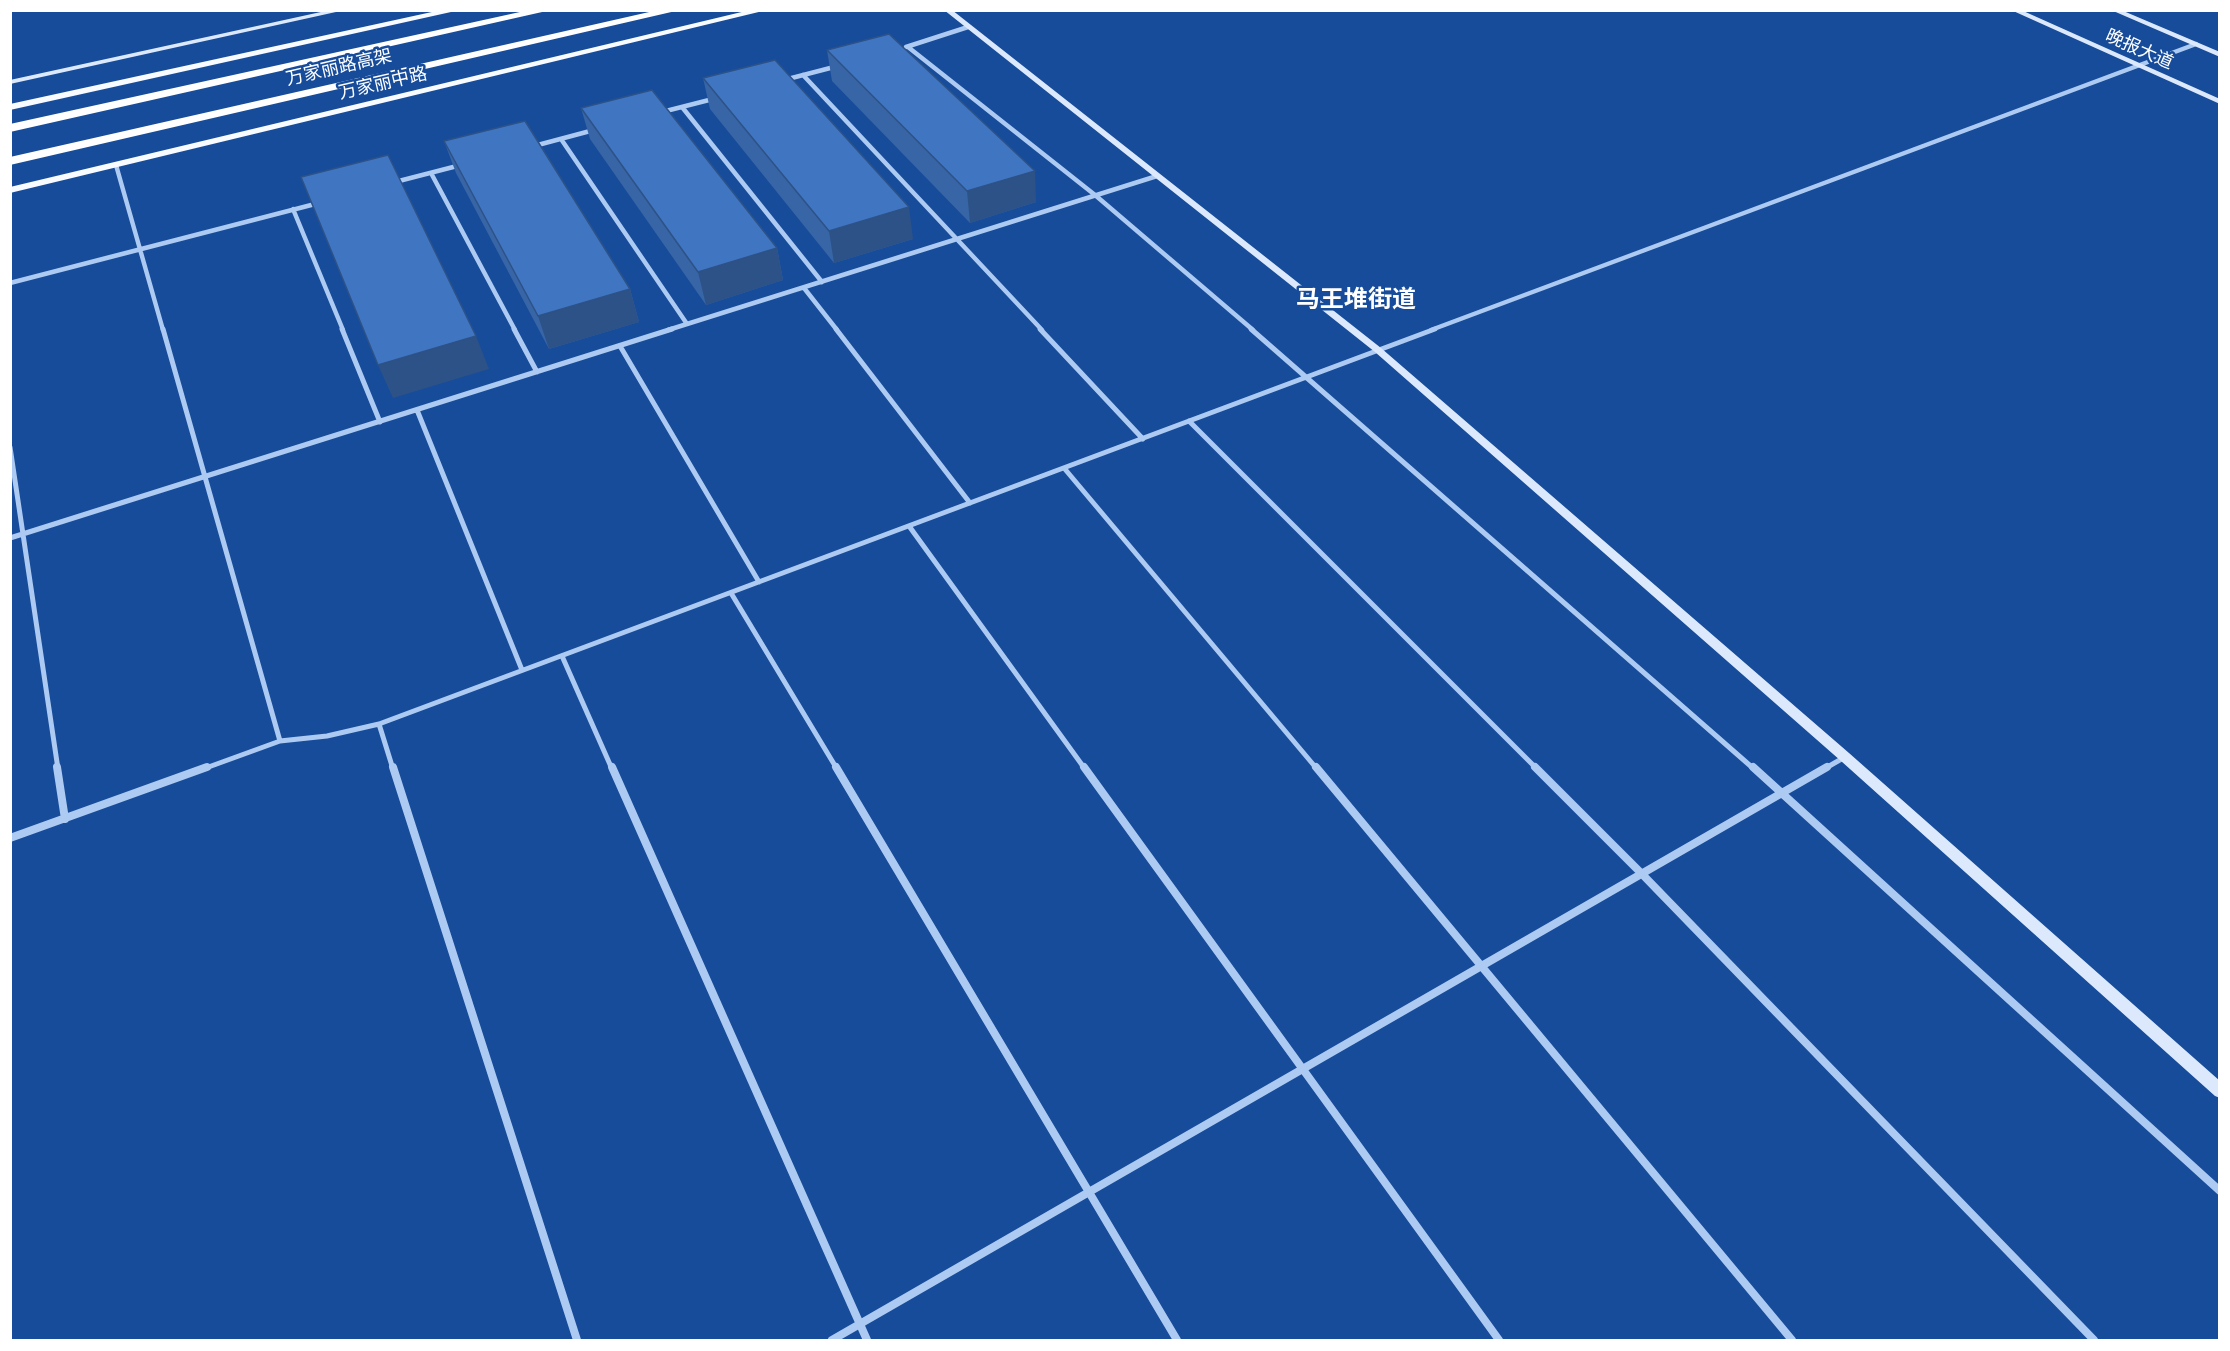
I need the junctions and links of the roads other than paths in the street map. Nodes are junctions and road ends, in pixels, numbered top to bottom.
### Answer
1 (342, 10) edge
2 (456, 10) edge
3 (546, 10) edge
4 (675, 10) edge
5 (763, 10) edge
6 (947, 10) edge
7 (2014, 10) edge
8 (2114, 10) edge
9 (968, 27) junction
10 (2196, 44) junction
11 (2220, 55) edge
12 (848, 63) edge
13 (2138, 65) junction
14 (803, 75) junction
15 (781, 81) edge
16 (10, 82) edge
17 (715, 98) edge
18 (2220, 102) edge
19 (10, 107) edge
20 (682, 107) junction
21 (660, 113) edge
22 (605, 127) edge
23 (10, 128) edge
24 (561, 139) junction
25 (529, 147) edge
26 (10, 161) edge
27 (464, 164) edge
28 (116, 165) junction
29 (431, 173) junction
30 (1157, 176) junction
31 (385, 185) edge
32 (10, 190) edge
33 (1095, 195) junction
34 (328, 200) edge
35 (293, 209) junction
36 (958, 239) junction
37 (140, 249) junction
38 (822, 282) junction
39 (10, 283) edge
40 (804, 288) junction
41 (687, 324) junction
42 (620, 346) junction
43 (1378, 350) junction
44 (537, 372) junction
45 (1307, 377) junction
46 (417, 410) junction
47 (1189, 421) junction
48 (380, 422) junction
49 (1143, 439) junction
50 (10, 447) edge
51 (1064, 468) junction
52 (205, 477) junction
53 (970, 503) junction
54 (909, 526) junction
55 (22, 534) junction
56 (10, 538) edge
57 (759, 582) junction
58 (731, 592) junction
59 (562, 656) junction
60 (522, 670) junction
61 (379, 724) junction
62 (280, 741) junction
63 (1845, 757) junction
64 (1782, 793) junction
65 (65, 819) junction
66 (10, 838) edge
67 (1642, 874) junction
68 (1483, 966) junction
69 (1302, 1070) junction
70 (2220, 1091) edge
71 (1090, 1191) junction
72 (2220, 1191) edge
73 (860, 1325) junction
74 (577, 1341) edge
75 (832, 1341) edge
76 (867, 1341) edge
77 (1177, 1341) edge
78 (1499, 1341) edge
79 (1792, 1341) edge
80 (2094, 1341) edge

1 - 16 street
2 - 19 main road
3 - 23 highway, 万家丽路高架
4 - 26 highway, 万家丽路高架
5 - 28 main road, 万家丽中路
6 - 9 street
7 - 13 street, 晚报大道
8 - 10 street, 晚报大道
9 - 30 street
9 - 33 street
10 - 11 street, 晚报大道
10 - 13 street
12 - 14 street
13 - 18 street, 晚报大道
13 - 43 street
14 - 15 street
14 - 36 street
17 - 20 street
20 - 21 street
20 - 38 street
22 - 24 street
24 - 25 street
24 - 41 street
27 - 29 street
28 - 32 main road, 万家丽中路
28 - 37 street
29 - 31 street
29 - 44 street
30 - 33 street
30 - 43 street
33 - 36 street
33 - 45 street
34 - 35 street
35 - 37 street
35 - 48 street
36 - 38 street
36 - 49 street
37 - 39 street
37 - 52 street
38 - 40 street
40 - 41 street
40 - 53 street
41 - 42 street
42 - 44 street
42 - 57 street
43 - 45 street
43 - 63 street
44 - 46 street
45 - 47 street
45 - 64 street
46 - 48 street
46 - 60 street
47 - 49 street
47 - 67 street
48 - 52 street
49 - 51 street
50 - 55 street
51 - 53 street
51 - 68 street
52 - 55 street
52 - 62 street
53 - 54 street
54 - 57 street
54 - 69 street
55 - 56 street
55 - 65 street
57 - 58 street
58 - 59 street
58 - 71 street
59 - 60 street
59 - 73 street
60 - 61 street
61 - 62 street
61 - 74 street
62 - 65 street
63 - 64 street
63 - 70 street
64 - 67 street
64 - 72 street
65 - 66 street
67 - 68 street
67 - 80 street
68 - 69 street
68 - 79 street
69 - 71 street
69 - 78 street
71 - 73 street
71 - 77 street
73 - 75 street
73 - 76 street

